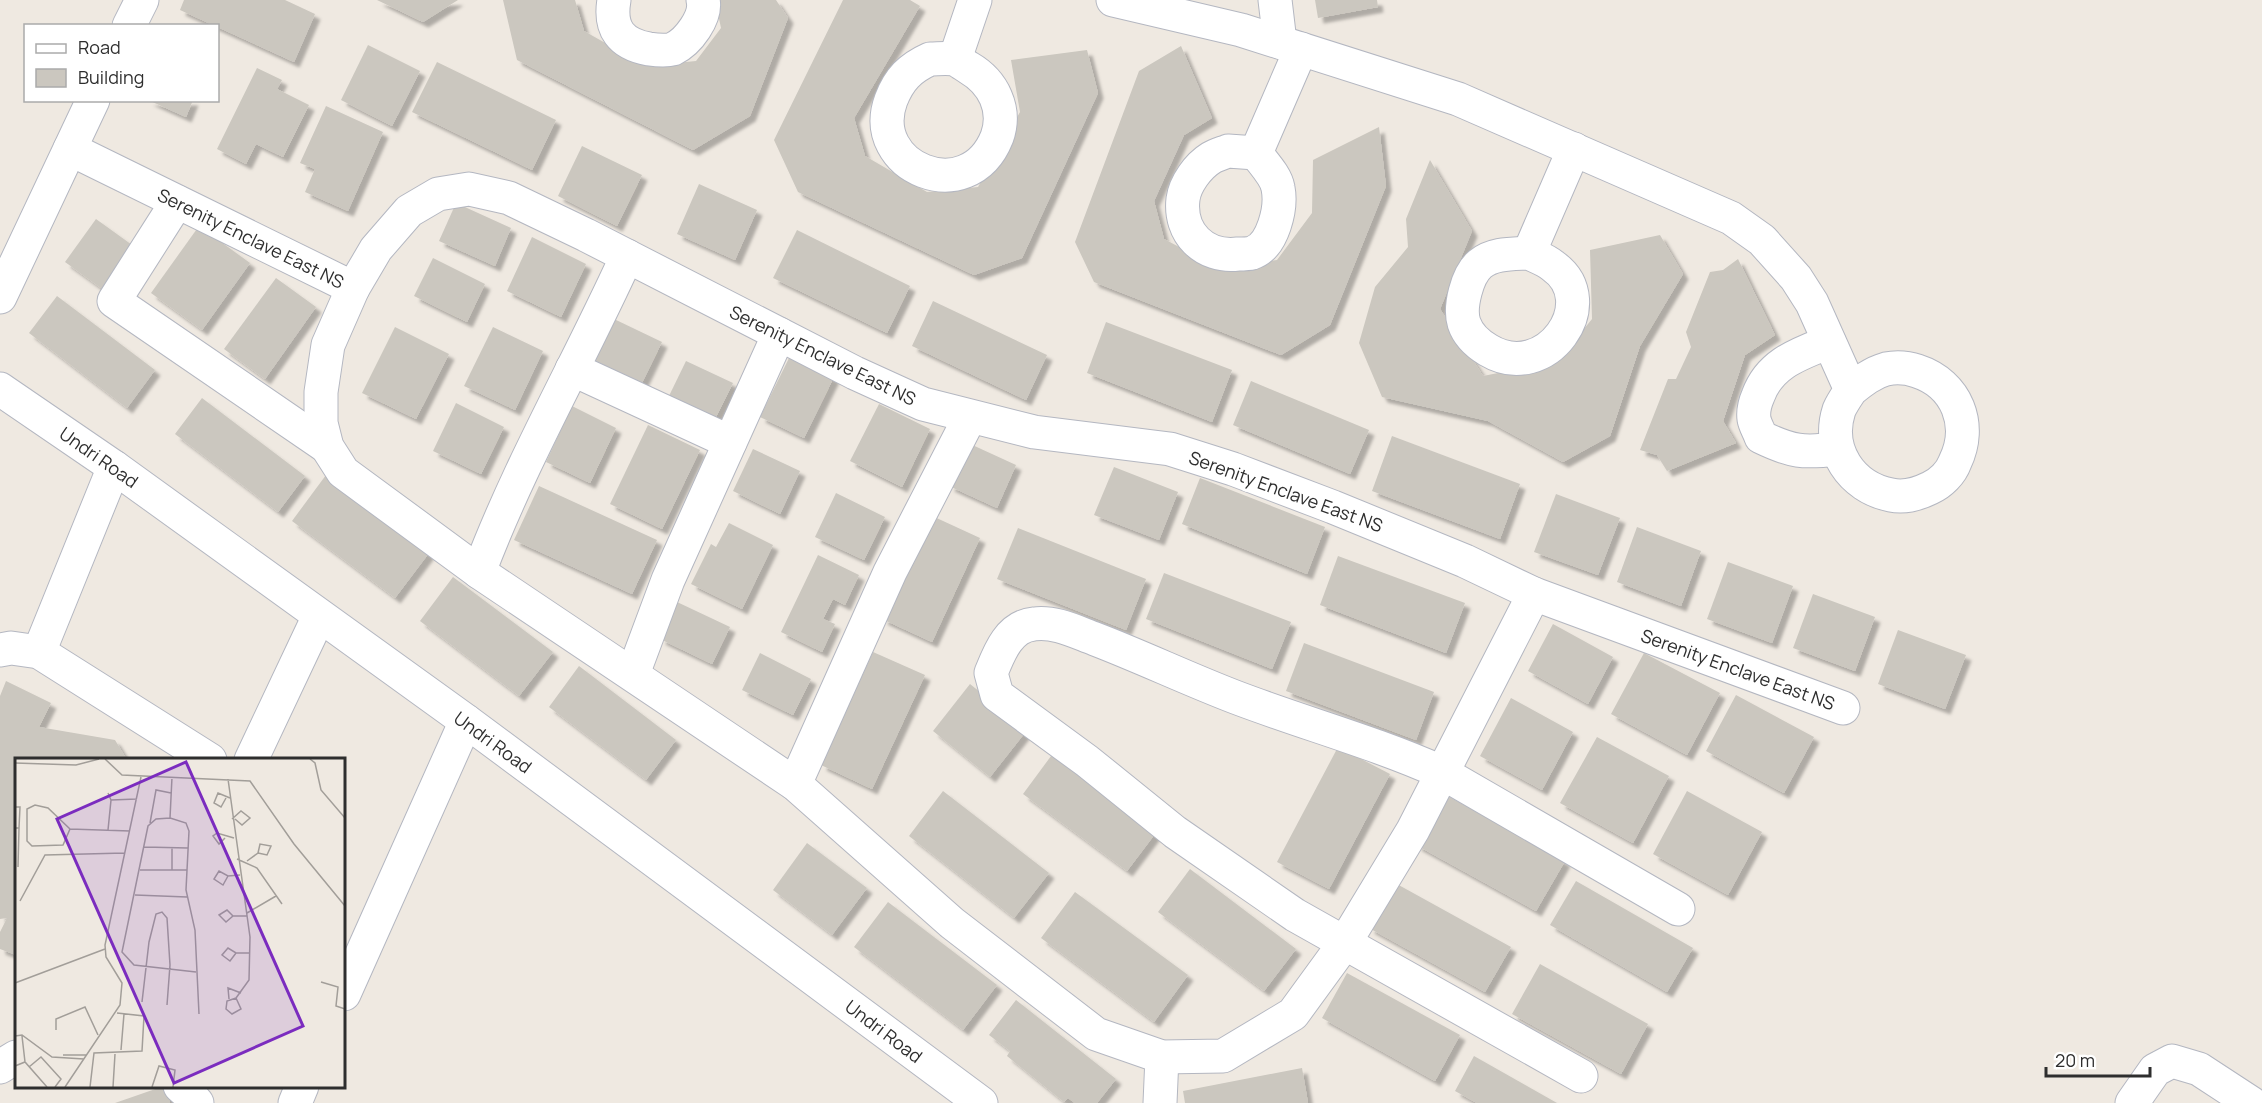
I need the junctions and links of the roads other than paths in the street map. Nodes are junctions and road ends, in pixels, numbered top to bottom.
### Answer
1 (142, 0) edge
2 (614, 0) edge
3 (703, 0) edge
4 (975, 0) edge
5 (1113, 0) edge
6 (1275, 0) edge
7 (130, 24) edge
8 (1290, 46) junction
9 (954, 59) dead end
10 (92, 102) edge
11 (70, 149) junction
12 (1574, 149) junction
13 (1257, 153) dead end
14 (177, 202) junction
15 (1529, 253) dead end
16 (627, 256) junction
17 (353, 288) junction
18 (0, 297) edge
19 (779, 334) junction
20 (1829, 342) junction
21 (572, 369) junction
22 (0, 389) edge
23 (1851, 390) junction
24 (970, 417) junction
25 (730, 442) junction
26 (327, 447) junction
27 (1837, 449) junction
28 (114, 467) junction
29 (479, 572) junction
30 (1534, 594) junction
31 (319, 616) junction
32 (0, 650) edge
33 (39, 652) junction
34 (633, 674) junction
35 (1843, 708) dead end
36 (466, 721) junction
37 (208, 758) edge
38 (251, 758) edge
39 (1441, 772) junction
40 (795, 784) junction
41 (1678, 909) dead end
42 (1344, 944) junction
43 (345, 992) edge
44 (1162, 1057) junction
45 (15, 1058) edge
46 (0, 1067) edge
47 (1581, 1076) dead end
48 (182, 1088) edge
49 (301, 1088) edge
50 (196, 1103) edge
51 (295, 1103) edge
52 (981, 1103) edge
53 (1160, 1103) edge
54 (2132, 1103) edge
55 (2251, 1103) edge

1 - 7 street
2 - 3 street
4 - 9 street
5 - 8 street
6 - 8 street
8 - 12 street
8 - 13 street
10 - 11 street
11 - 14 street, Serenity Enclave East NS
11 - 18 street
12 - 15 street
12 - 20 street
14 - 17 street, Serenity Enclave East NS
14 - 26 street
16 - 17 street, Serenity Enclave East NS
16 - 19 street, Serenity Enclave East NS
16 - 21 street
17 - 26 street
19 - 24 street, Serenity Enclave East NS
19 - 25 street
20 - 23 street
20 - 27 street
21 - 25 street
21 - 29 street
22 - 28 street, Undri Road
23 - 27 street
23 - 27 street
24 - 30 street, Serenity Enclave East NS
24 - 40 street
25 - 34 street
26 - 29 street
28 - 31 street, Undri Road
28 - 33 street
29 - 34 street
30 - 35 street, Serenity Enclave East NS
30 - 39 street
31 - 36 street, Undri Road
31 - 38 street
32 - 33 street
33 - 37 street
34 - 40 street
36 - 43 street
36 - 52 street, Undri Road
39 - 41 street
39 - 42 street
39 - 42 street
40 - 44 street
42 - 44 street
42 - 47 street
44 - 53 street
45 - 46 street
48 - 50 street
49 - 51 street
54 - 55 street

